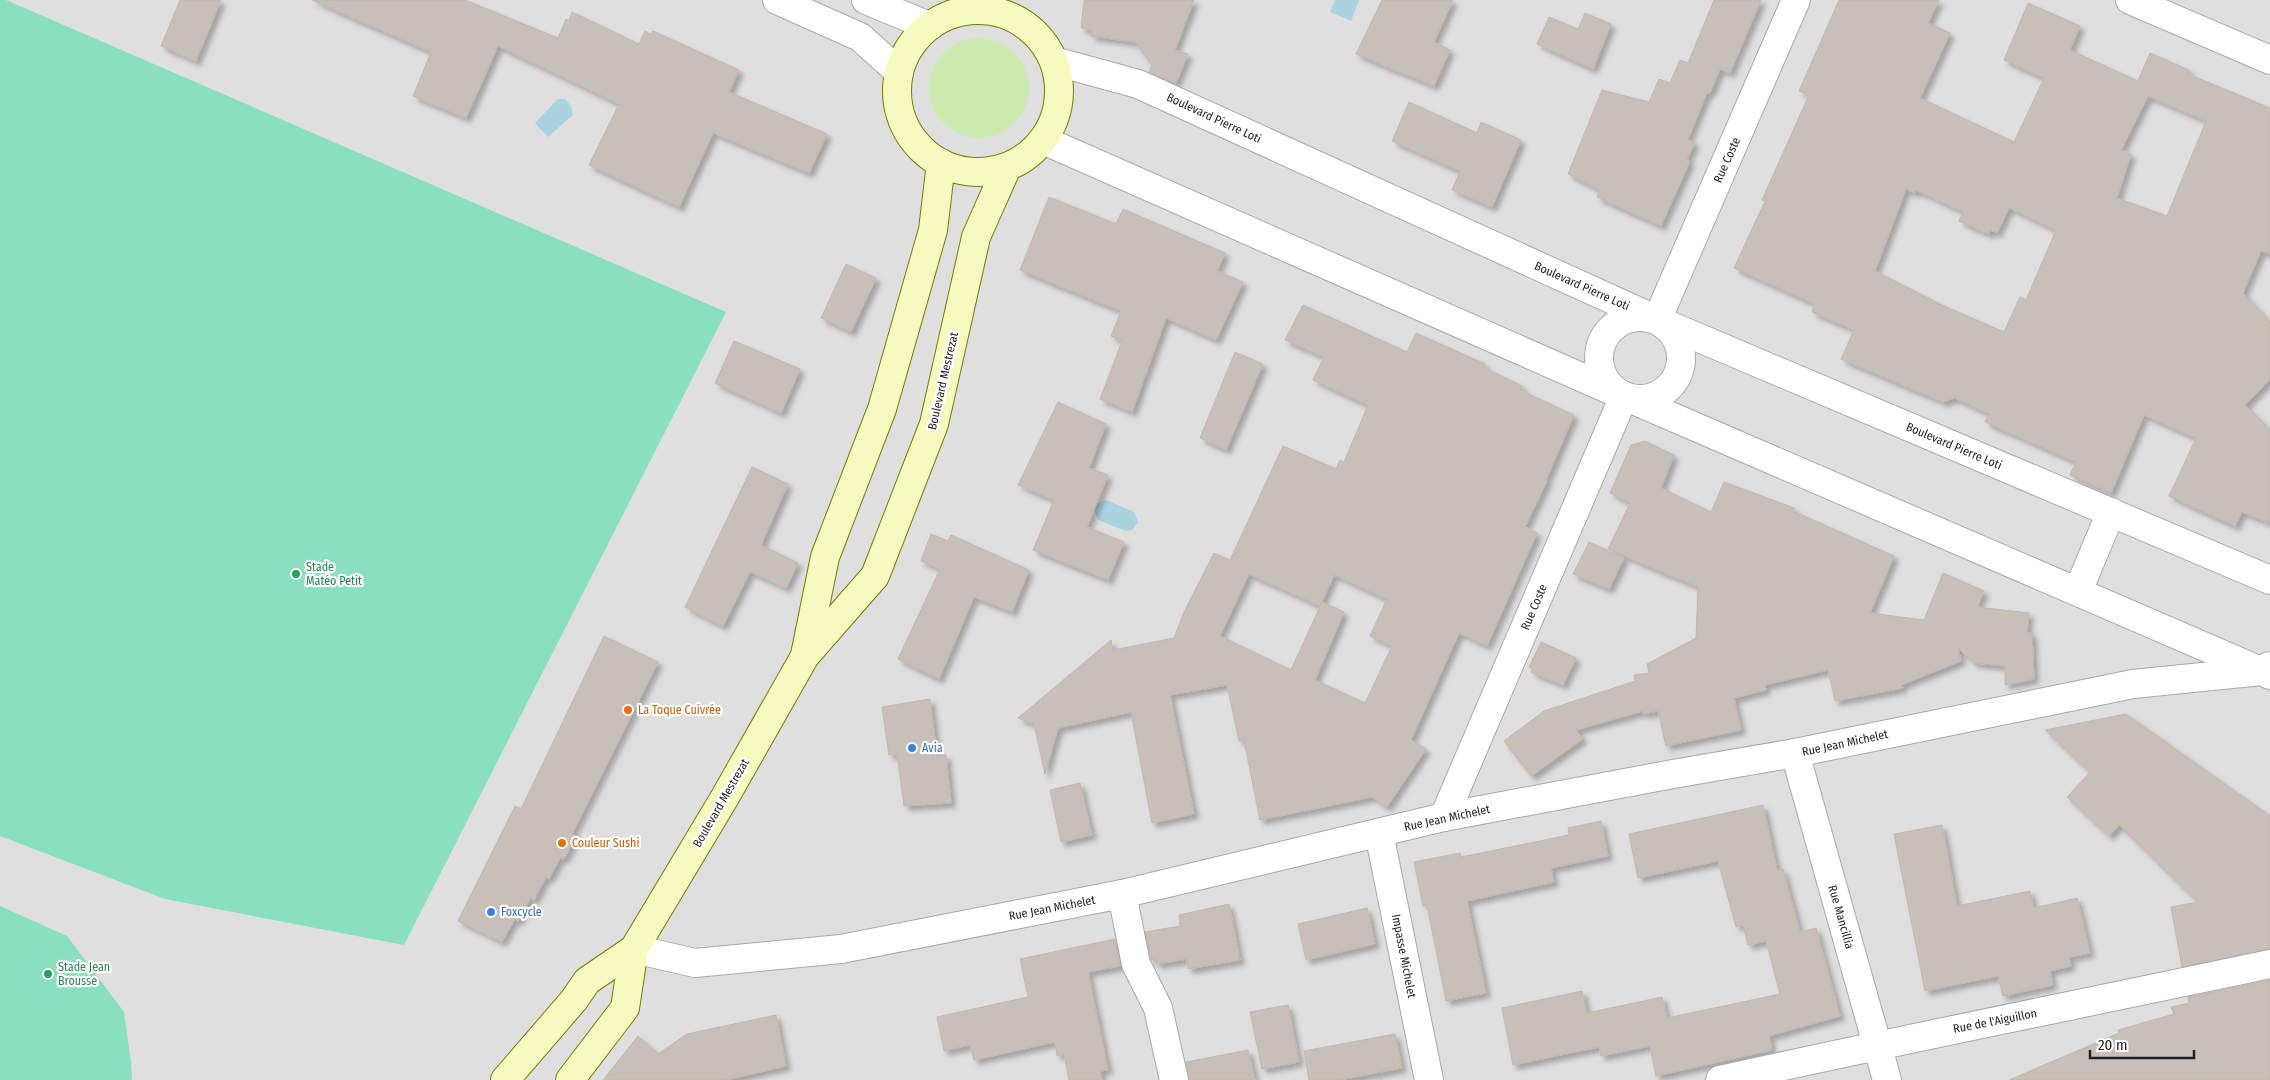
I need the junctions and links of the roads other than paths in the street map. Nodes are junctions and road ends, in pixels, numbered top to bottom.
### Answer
1 (777, 0) edge
2 (866, 0) edge
3 (1796, 0) edge
4 (2130, 0) edge
5 (1016, 9) edge
6 (929, 26) junction
7 (2270, 60) edge
8 (1054, 61) junction
9 (899, 72) junction
10 (1043, 140) junction
11 (941, 163) junction
12 (1006, 167) junction
13 (1657, 320) junction
14 (1624, 396) junction
15 (2110, 512) junction
16 (2270, 580) edge
17 (2078, 591) junction
18 (805, 656) junction
19 (2267, 670) edge
20 (1795, 753) junction
21 (1444, 817) junction
22 (1380, 833) junction
23 (1122, 894) junction
24 (634, 949) junction
25 (2270, 964) edge
26 (1877, 1044) junction
27 (505, 1080) edge
28 (570, 1080) edge
29 (1174, 1080) edge
30 (1429, 1080) edge
31 (1720, 1080) edge
32 (1887, 1080) edge

1 - 9 street
2 - 6 street
3 - 13 street, Rue Coste
4 - 7 street
5 - 6 main road
5 - 8 main road
6 - 9 main road
8 - 10 main road
8 - 13 street, Boulevard Pierre Loti
9 - 11 main road
10 - 12 main road
10 - 14 street
11 - 12 main road
11 - 18 main road, Boulevard Mestrezat
12 - 18 main road, Boulevard Mestrezat
13 - 14 street
13 - 14 street
13 - 15 street, Boulevard Pierre Loti
14 - 17 street
14 - 21 street, Rue Coste
15 - 16 street, Boulevard Pierre Loti
15 - 17 street
17 - 19 street
18 - 24 main road, Boulevard Mestrezat
19 - 20 street, Rue Jean Michelet
20 - 21 street, Rue Jean Michelet
20 - 26 street, Rue Mancillia
21 - 22 street, Rue Jean Michelet
22 - 23 street, Rue Jean Michelet
22 - 30 street, Impasse Michelet
23 - 24 street, Rue Jean Michelet
23 - 29 street
24 - 27 main road, Boulevard Mestrezat
24 - 28 main road, Boulevard Mestrezat
25 - 26 street, Rue de l'Aiguillon
26 - 31 street, Rue de l'Aiguillon
26 - 32 street, Rue Mancillia

